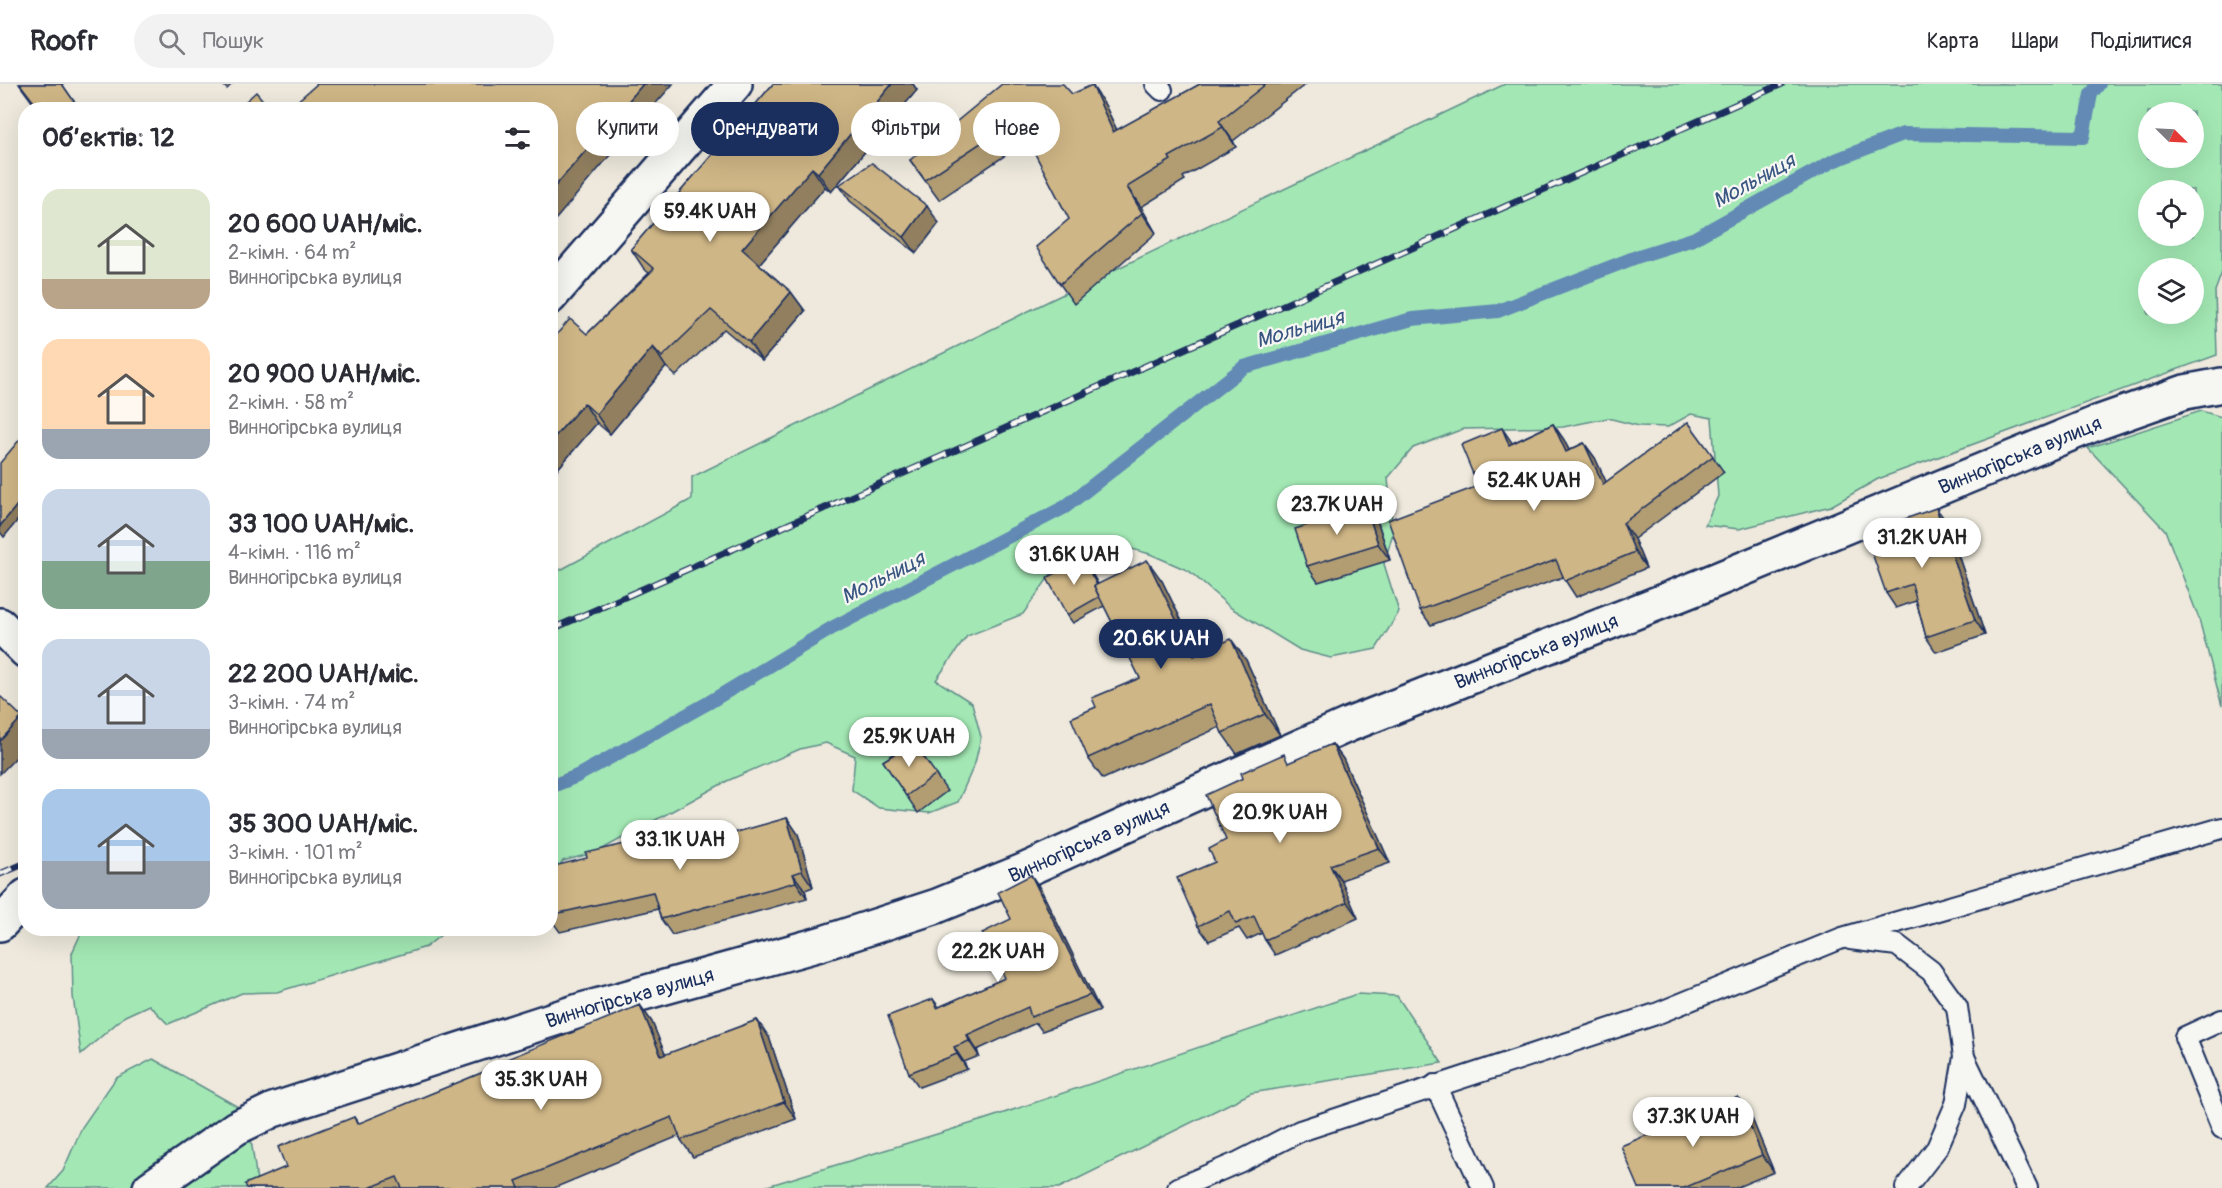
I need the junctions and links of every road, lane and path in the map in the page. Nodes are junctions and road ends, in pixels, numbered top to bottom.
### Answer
1 (735, 84) edge
2 (558, 288) edge
3 (2222, 385) edge
4 (0, 625) edge
5 (18, 643) edge
6 (2222, 828) edge
7 (18, 905) edge
8 (0, 924) edge
9 (1842, 938) junction
10 (2222, 1020) edge
11 (1964, 1057) junction
12 (1435, 1085) junction
13 (2222, 1128) edge
14 (150, 1188) edge
15 (1178, 1188) edge
16 (1483, 1188) edge
17 (1906, 1188) edge
18 (2026, 1188) edge

1 - 2 street
3 - 14 street, Винногірська вулиця
4 - 5 street
6 - 9 lane
7 - 8 street
9 - 11 lane
9 - 12 lane
10 - 13 lane
11 - 17 lane
11 - 18 lane
12 - 15 lane
12 - 16 lane

